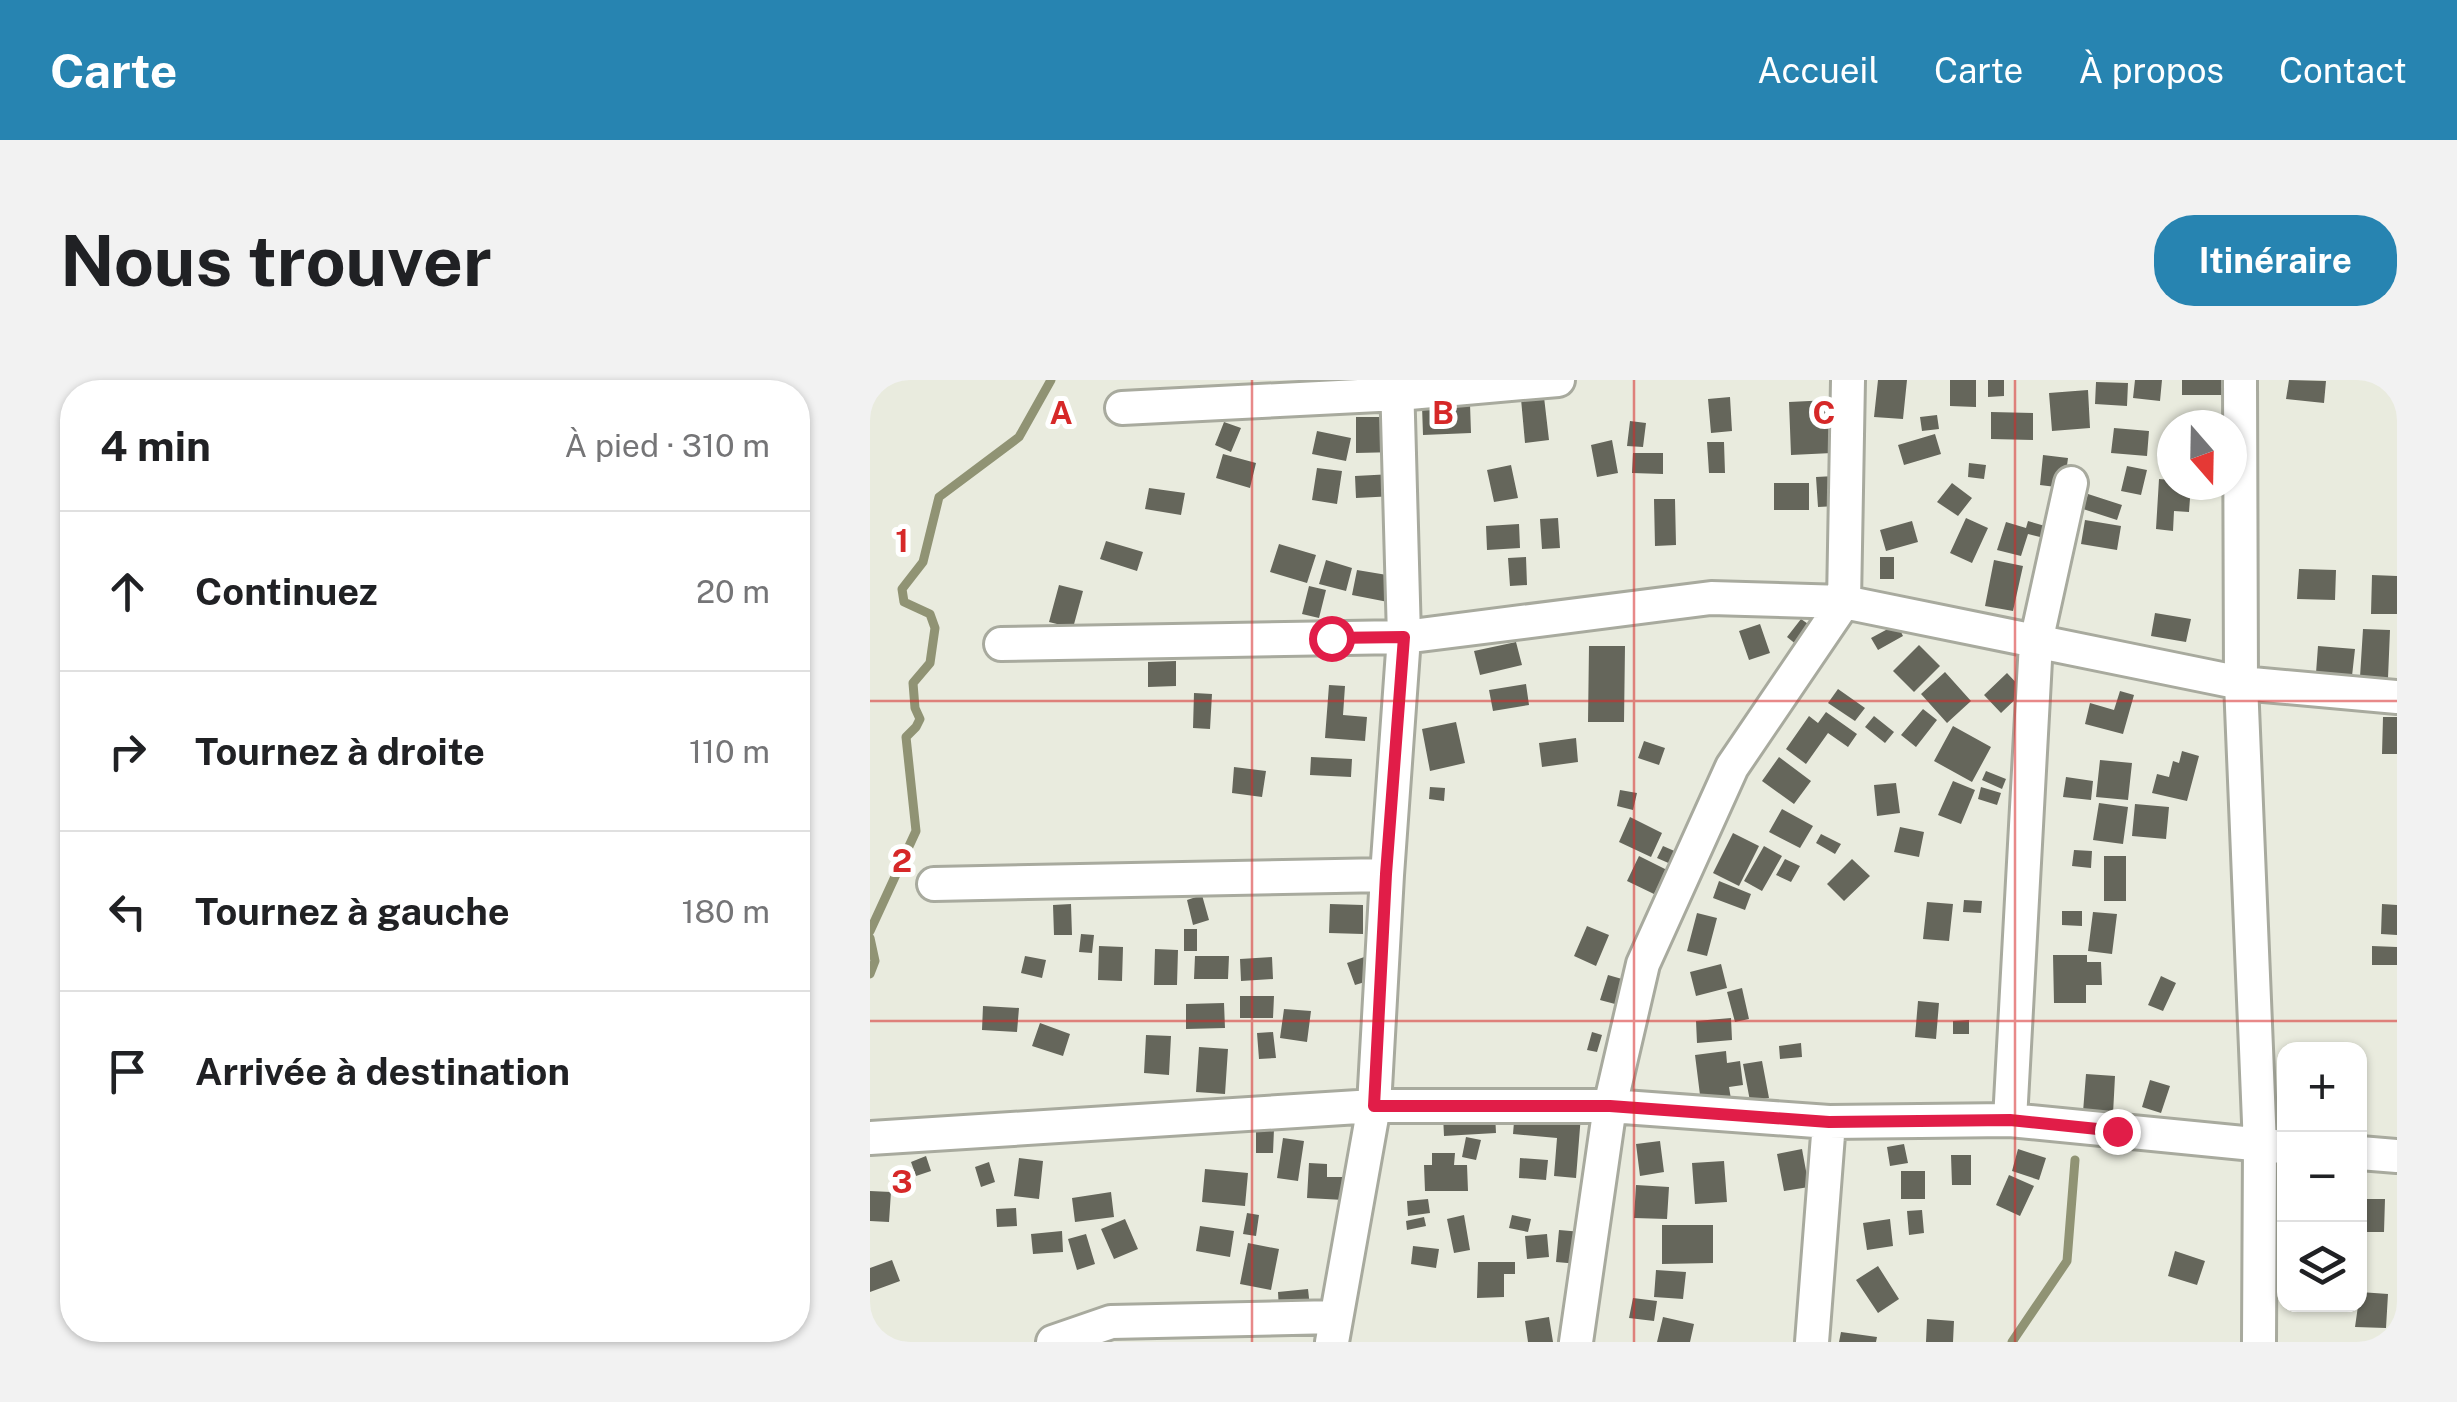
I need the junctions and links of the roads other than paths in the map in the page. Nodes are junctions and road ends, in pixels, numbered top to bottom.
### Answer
1 (1558, 380) edge
2 (1848, 380) edge
3 (2240, 380) edge
4 (1398, 387) edge
5 (1122, 408) dead end
6 (2070, 483) dead end
7 (1844, 602) junction
8 (1404, 637) junction
9 (2036, 642) junction
10 (1001, 644) dead end
11 (2241, 683) junction
12 (2397, 697) edge
13 (1386, 874) junction
14 (934, 884) dead end
15 (1374, 1106) junction
16 (1610, 1106) junction
17 (2010, 1120) junction
18 (1829, 1122) junction
19 (870, 1138) edge
20 (2272, 1147) edge
21 (2367, 1154) edge
22 (2397, 1156) edge
23 (1334, 1329) edge
24 (1053, 1342) edge
25 (1576, 1342) edge
26 (1812, 1342) edge
27 (2258, 1342) edge

1 - 4 street
2 - 7 street
3 - 11 street
4 - 5 street
4 - 8 street
6 - 9 street
7 - 8 street
7 - 9 street
7 - 16 street
8 - 10 street
8 - 13 street
9 - 11 street
9 - 17 street
11 - 12 street
11 - 20 street
13 - 14 street
13 - 15 street
15 - 16 street
15 - 19 street
15 - 23 street
16 - 18 street
16 - 25 street
17 - 18 street
17 - 20 street
18 - 26 street
20 - 27 street
21 - 22 street
23 - 24 street

